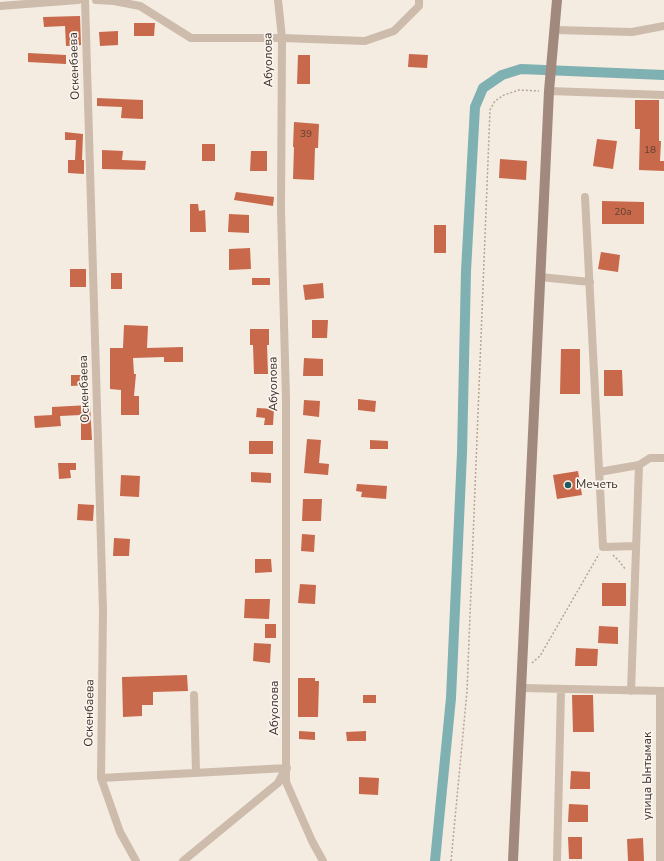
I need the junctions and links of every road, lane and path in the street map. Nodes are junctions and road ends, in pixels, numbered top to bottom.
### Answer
1 (78, 0) edge
2 (85, 0) edge
3 (96, 0) edge
4 (278, 0) edge
5 (419, 0) edge
6 (557, 0) edge
7 (0, 6) edge
8 (664, 26) edge
9 (555, 30) junction
10 (282, 38) junction
11 (549, 91) junction
12 (664, 95) edge
13 (585, 198) dead end
14 (540, 277) junction
15 (590, 282) junction
16 (664, 458) edge
17 (639, 465) junction
18 (600, 472) junction
19 (636, 546) junction
20 (604, 547) junction
21 (635, 582) junction
22 (522, 671) junction
23 (521, 688) junction
24 (561, 689) junction
25 (631, 691) junction
26 (662, 691) edge
27 (194, 695) dead end
28 (287, 768) junction
29 (196, 772) junction
30 (101, 778) junction
31 (136, 861) edge
32 (183, 861) edge
33 (323, 861) edge
34 (452, 861) edge
35 (513, 861) edge
36 (558, 861) edge
37 (660, 861) edge

1 - 7 street
2 - 30 street, Оскенбаева
3 - 10 street
4 - 10 street, Абуолова
5 - 10 street
6 - 9 main road
8 - 9 street
9 - 11 main road
10 - 28 street, Абуолова
11 - 12 street
11 - 14 main road
11 - 34 path
13 - 15 street
14 - 15 street
14 - 22 main road
15 - 18 street
16 - 17 street
17 - 18 street
17 - 19 street
18 - 20 street
19 - 20 street
19 - 21 street
20 - 21 path
20 - 22 path
21 - 25 street
22 - 23 main road
23 - 24 street, улица Ынтымак
23 - 35 main road
24 - 25 street, улица Ынтымак
24 - 36 street
25 - 26 street, улица Ынтымак
26 - 37 street, улица Ынтымак
27 - 29 street
28 - 29 street
28 - 32 street
28 - 33 street, Абуолова
29 - 30 street
30 - 31 street

